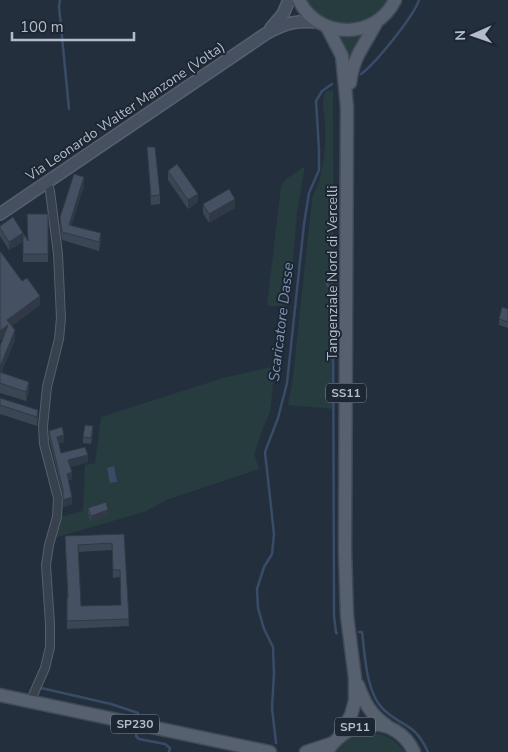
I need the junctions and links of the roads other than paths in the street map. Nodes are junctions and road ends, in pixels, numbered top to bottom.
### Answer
1 (289, 0) edge
2 (299, 0) edge
3 (396, 0) edge
4 (376, 23) junction
5 (322, 25) junction
6 (267, 33) junction
7 (347, 107) junction
8 (47, 182) junction
9 (0, 214) edge
10 (355, 678) junction
11 (0, 695) edge
12 (30, 702) junction
13 (392, 730) junction
14 (333, 743) edge
15 (270, 752) edge
16 (306, 752) edge
17 (414, 752) edge

1 - 6 main road, Via Leonardo Walter Manzone (Volta)
2 - 5 main road, Tangenziale Nord di Vercelli
3 - 4 main road, Tangenziale Nord di Vercelli
4 - 5 main road
4 - 7 main road, Tangenziale Nord di Vercelli
5 - 6 main road, Via Leonardo Walter Manzone (Volta)
5 - 7 main road, Tangenziale Nord di Vercelli
6 - 8 main road, Via Leonardo Walter Manzone (Volta)
7 - 10 main road, Tangenziale Nord di Vercelli / SS11
8 - 9 main road, Via Leonardo Walter Manzone (Volta)
8 - 12 street
10 - 13 main road, Tangenziale Nord di Vercelli
10 - 14 main road, Tangenziale Nord di Vercelli
11 - 12 main road, SP230
12 - 15 main road, SP230
13 - 14 main road, SP11
13 - 17 main road, SP11
14 - 16 main road

